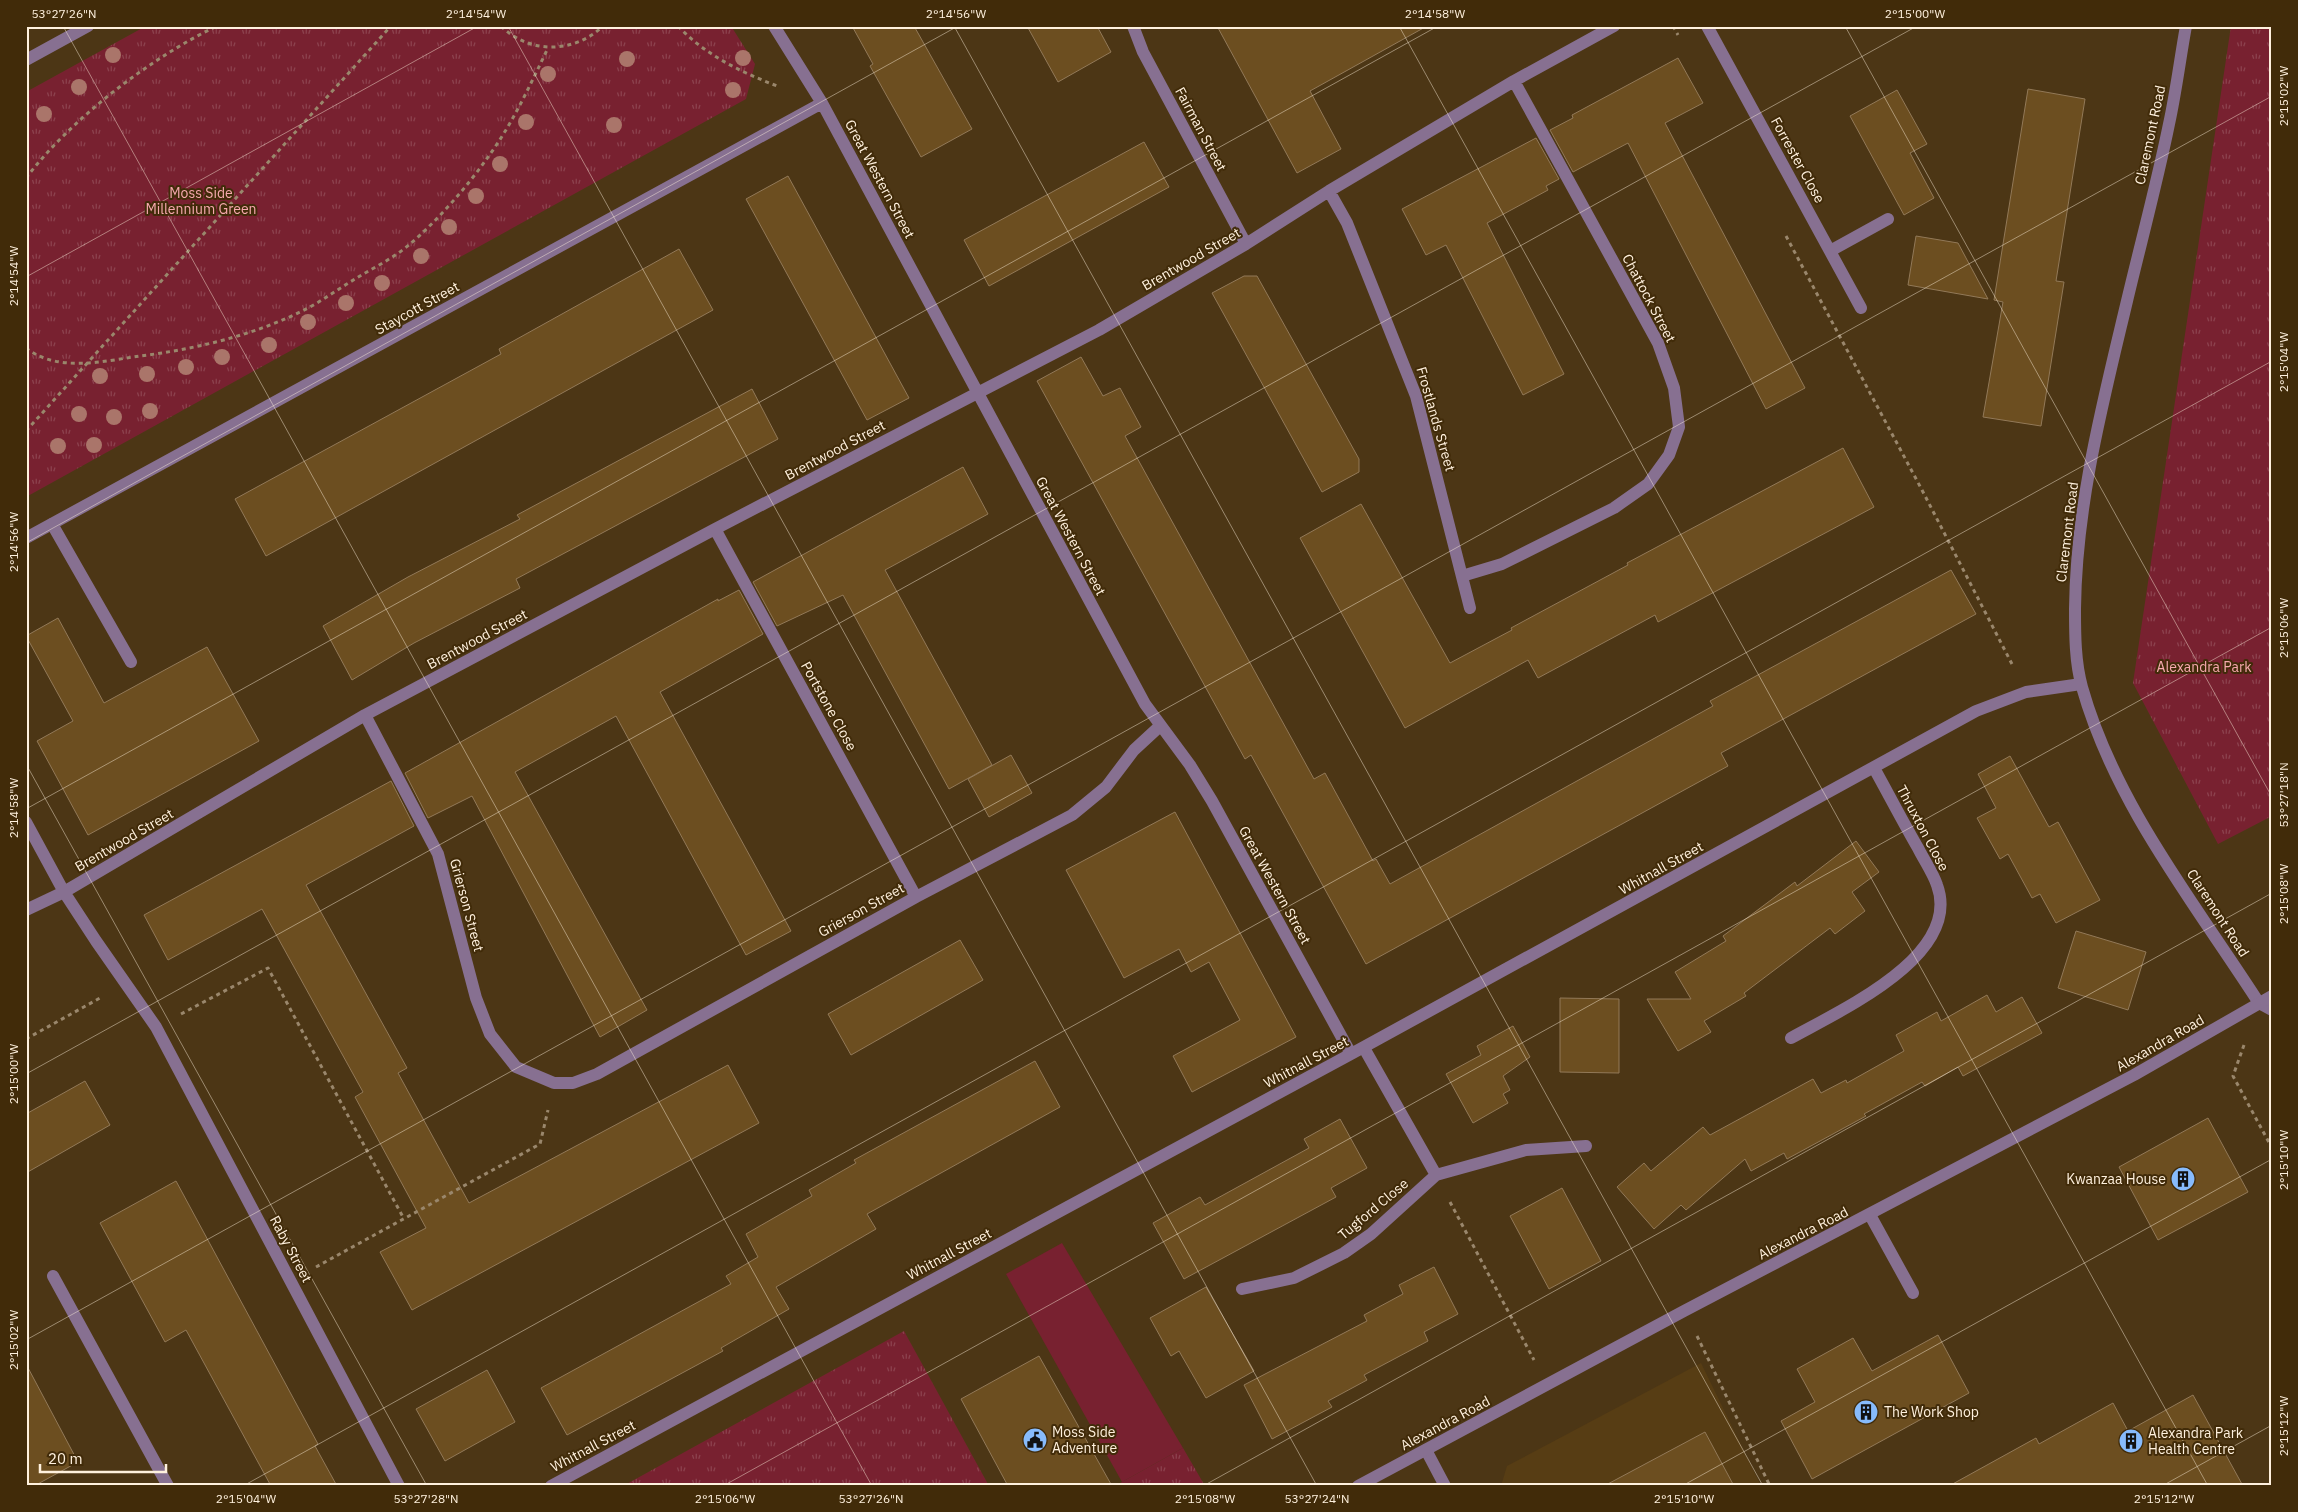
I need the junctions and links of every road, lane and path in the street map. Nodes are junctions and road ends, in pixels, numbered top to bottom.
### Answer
1 (88, 26) edge
2 (216, 26) edge
3 (391, 26) edge
4 (501, 26) edge
5 (603, 26) edge
6 (678, 26) edge
7 (774, 26) edge
8 (1133, 26) edge
9 (1614, 26) edge
10 (1673, 26) edge
11 (1707, 26) edge
12 (2186, 26) edge
13 (1683, 44) dead end
14 (548, 48) junction
15 (26, 60) edge
16 (1514, 81) junction
17 (778, 86) dead end
18 (822, 103) junction
19 (26, 178) edge
20 (1329, 191) junction
21 (1888, 219) dead end
22 (1781, 227) dead end
23 (1246, 244) junction
24 (1830, 251) junction
25 (1861, 308) dead end
26 (26, 348) edge
27 (86, 364) junction
28 (977, 392) junction
29 (26, 431) edge
30 (52, 524) junction
31 (715, 529) junction
32 (26, 538) edge
33 (1462, 576) junction
34 (1470, 608) dead end
35 (131, 662) dead end
36 (2081, 684) junction
37 (2026, 692) junction
38 (365, 715) junction
39 (1160, 726) junction
40 (1874, 768) junction
41 (26, 822) edge
42 (64, 892) junction
43 (916, 897) junction
44 (26, 910) edge
45 (127, 984) junction
46 (2272, 996) edge
47 (2260, 1003) junction
48 (2272, 1010) edge
49 (156, 1027) junction
50 (1791, 1038) dead end
51 (26, 1039) edge
52 (1364, 1048) junction
53 (1351, 1054) junction
54 (554, 1083) junction
55 (1586, 1146) dead end
56 (2272, 1148) edge
57 (1436, 1175) junction
58 (1870, 1215) junction
59 (404, 1219) junction
60 (53, 1276) dead end
61 (291, 1280) junction
62 (1242, 1288) dead end
63 (1913, 1293) dead end
64 (1684, 1311) junction
65 (1547, 1385) junction
66 (1426, 1450) junction
67 (168, 1486) edge
68 (399, 1486) edge
69 (551, 1486) edge
70 (1358, 1486) edge
71 (1445, 1486) edge
72 (1770, 1486) edge

1 - 15 street
2 - 19 path
3 - 27 path
4 - 14 path
5 - 14 path
6 - 17 path
7 - 18 street, Great Western Street
8 - 23 street, Fairman Street
9 - 16 street, Brentwood Street
10 - 13 path
11 - 24 street, Forrester Close
12 - 36 street, Claremont Road
14 - 27 path
16 - 20 street, Brentwood Street
16 - 33 street, Chattock Street
18 - 28 street, Great Western Street
18 - 30 street, Staycott Street
20 - 23 street, Brentwood Street
20 - 33 street, Frostlands Street
21 - 24 street
22 - 37 path
23 - 28 street, Brentwood Street
24 - 25 street, Forrester Close
26 - 27 path
27 - 29 path
28 - 31 street, Brentwood Street
28 - 39 street, Great Western Street
30 - 32 street, Staycott Street
30 - 35 street
31 - 38 street, Brentwood Street
31 - 43 street, Portstone Close
33 - 34 street, Frostlands Street
36 - 37 street, Whitnall Street
36 - 47 street, Claremont Road
37 - 40 street, Whitnall Street
38 - 42 street, Brentwood Street
38 - 54 street, Grierson Street
39 - 43 street, Grierson Street
39 - 53 street, Great Western Street
40 - 50 street, Thruxton Close
40 - 52 street, Whitnall Street
41 - 42 street, Raby Street
42 - 44 street, Brentwood Street
42 - 45 street, Raby Street
43 - 54 street, Grierson Street
45 - 49 street, Raby Street
45 - 51 path
46 - 47 street, Alexandra Road
47 - 48 street
47 - 56 path
47 - 58 street, Alexandra Road
49 - 59 path
49 - 61 street, Raby Street
52 - 53 street, Whitnall Street
52 - 57 street
53 - 69 street, Whitnall Street
54 - 59 path
55 - 57 street, Tugford Close
57 - 62 street, Tugford Close
57 - 65 path
58 - 63 street
58 - 64 street, Alexandra Road
59 - 61 path
60 - 67 street
61 - 68 street, Raby Street
64 - 65 street, Alexandra Road
64 - 72 path
65 - 66 street, Alexandra Road
66 - 70 street, Alexandra Road
66 - 71 street

